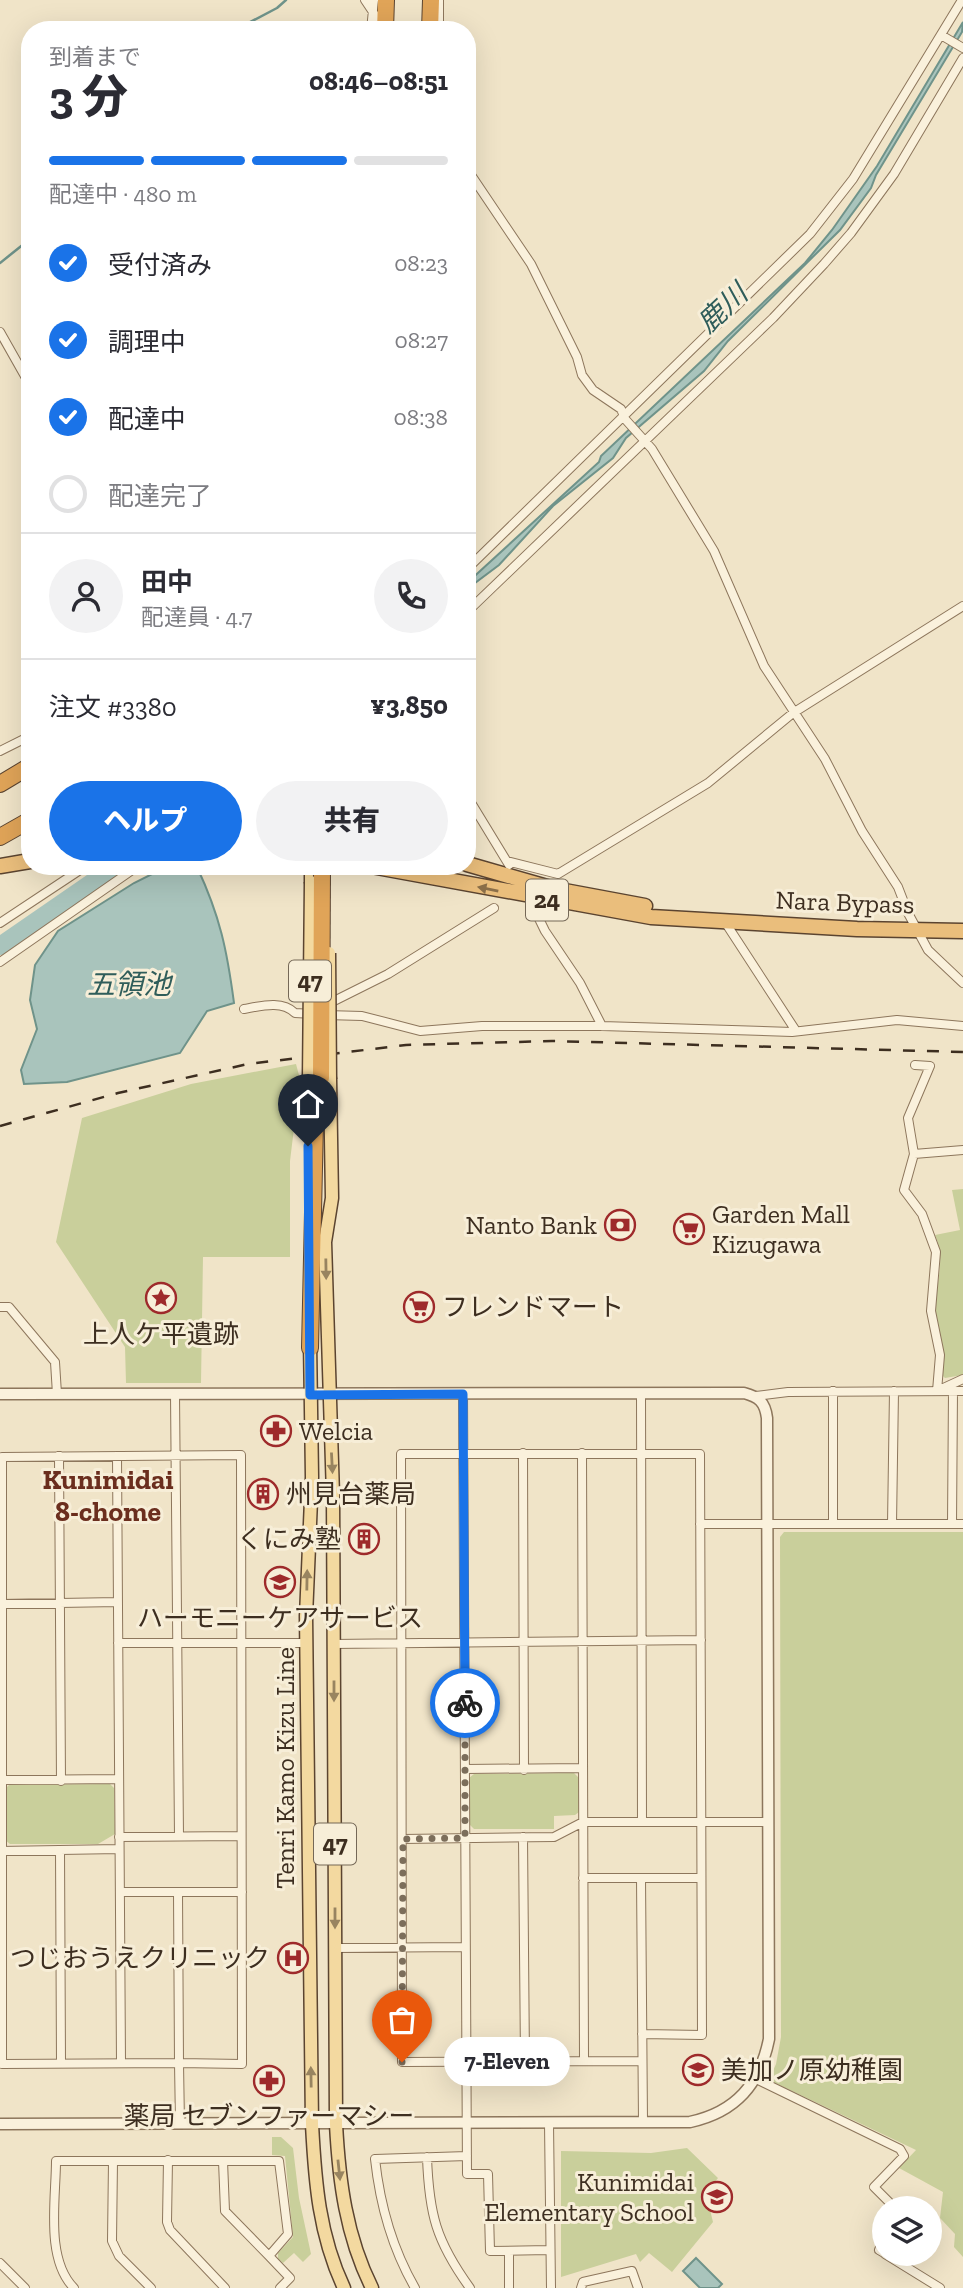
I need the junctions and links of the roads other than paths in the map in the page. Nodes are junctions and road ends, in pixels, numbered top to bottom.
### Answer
1 (365, 0) edge
2 (374, 0) edge
3 (386, 0) edge
4 (431, 0) edge
5 (439, 0) edge
6 (962, 0) edge
7 (372, 10) junction
8 (371, 21) edge
9 (379, 21) edge
10 (385, 21) edge
11 (430, 21) edge
12 (439, 21) edge
13 (942, 36) junction
14 (963, 48) edge
15 (963, 58) edge
16 (476, 183) edge
17 (0, 332) edge
18 (21, 369) edge
19 (625, 419) junction
20 (644, 438) junction
21 (476, 560) edge
22 (476, 603) edge
23 (963, 606) edge
24 (793, 713) junction
25 (21, 740) edge
26 (0, 751) edge
27 (21, 771) edge
28 (0, 784) edge
29 (476, 811) edge
30 (21, 825) edge
31 (0, 837) edge
32 (506, 861) junction
33 (21, 862) edge
34 (0, 866) edge
35 (476, 867) edge
36 (72, 875) edge
37 (125, 875) edge
38 (312, 875) edge
39 (322, 875) edge
40 (329, 875) edge
41 (417, 875) edge
42 (519, 880) junction
43 (528, 897) junction
44 (494, 908) dead end
45 (725, 922) junction
46 (0, 923) edge
47 (917, 929) junction
48 (963, 931) edge
49 (0, 962) edge
50 (963, 983) edge
51 (244, 1009) dead end
52 (319, 1014) junction
53 (602, 1026) junction
54 (963, 1026) edge
55 (796, 1031) junction
56 (915, 1065) dead end
57 (319, 1078) junction
58 (963, 1150) edge
59 (914, 1154) junction
60 (325, 1242) joint
61 (0, 1307) edge
62 (310, 1348) joint
63 (963, 1379) edge
64 (833, 1391) junction
65 (894, 1391) junction
66 (937, 1391) junction
67 (953, 1391) junction
68 (963, 1391) edge
69 (0, 1394) edge
70 (57, 1394) junction
71 (176, 1394) junction
72 (463, 1394) junction
73 (641, 1394) junction
74 (310, 1395) junction
75 (329, 1395) junction
76 (756, 1396) junction
77 (523, 1453) junction
78 (582, 1453) junction
79 (641, 1453) junction
80 (464, 1454) junction
81 (176, 1455) junction
82 (59, 1456) junction
83 (117, 1456) junction
84 (700, 1524) junction
85 (767, 1524) junction
86 (833, 1524) junction
87 (892, 1524) junction
88 (952, 1524) junction
89 (963, 1524) edge
90 (118, 1602) junction
91 (0, 1604) edge
92 (59, 1604) junction
93 (701, 1640) junction
94 (582, 1641) junction
95 (642, 1641) junction
96 (464, 1642) junction
97 (524, 1642) junction
98 (118, 1643) junction
99 (178, 1643) junction
100 (241, 1643) junction
101 (307, 1643) junction
102 (401, 1643) junction
103 (334, 1644) junction
104 (583, 1768) junction
105 (465, 1769) junction
106 (524, 1770) junction
107 (119, 1779) junction
108 (1, 1780) edge
109 (61, 1781) junction
110 (583, 1822) junction
111 (642, 1822) junction
112 (701, 1822) junction
113 (768, 1822) junction
114 (179, 1836) junction
115 (242, 1836) junction
116 (523, 1837) junction
117 (119, 1838) junction
118 (465, 1838) junction
119 (403, 1839) junction
120 (119, 1849) junction
121 (60, 1850) junction
122 (0, 1851) edge
123 (583, 1878) junction
124 (641, 1878) junction
125 (701, 1878) junction
126 (120, 1892) junction
127 (178, 1892) junction
128 (242, 1892) junction
129 (402, 1947) junction
130 (466, 1947) junction
131 (335, 1948) junction
132 (1, 1995) edge
133 (642, 2034) junction
134 (525, 2061) junction
135 (584, 2061) junction
136 (642, 2061) junction
137 (466, 2062) junction
138 (61, 2063) junction
139 (121, 2063) junction
140 (179, 2063) junction
141 (756, 2079) junction
142 (643, 2122) junction
143 (466, 2123) junction
144 (550, 2123) junction
145 (0, 2124) edge
146 (180, 2124) junction
147 (312, 2124) junction
148 (337, 2124) junction
149 (467, 2156) junction
150 (428, 2157) junction
151 (113, 2161) junction
152 (167, 2161) junction
153 (223, 2161) junction
154 (883, 2196) edge
155 (550, 2250) junction
156 (509, 2251) junction
157 (269, 2256) junction
158 (0, 2263) edge
159 (904, 2266) edge
160 (69, 2286) edge
161 (25, 2288) edge
162 (151, 2288) edge
163 (225, 2288) edge
164 (280, 2288) edge
165 (344, 2288) edge
166 (372, 2288) edge
167 (415, 2288) edge
168 (470, 2288) edge
169 (509, 2288) edge
170 (551, 2288) edge
171 (582, 2288) edge
172 (638, 2288) edge
173 (940, 2288) edge

1 - 7 street
2 - 7 street
3 - 10 highway
4 - 11 highway
5 - 12 street
6 - 13 street
7 - 8 street
7 - 9 street
13 - 14 street
13 - 19 street
15 - 20 street
16 - 19 street
17 - 18 street
19 - 20 street
19 - 21 street
20 - 22 street
20 - 24 street
23 - 24 street
24 - 32 street
24 - 47 street
25 - 26 street
27 - 28 highway
29 - 32 street
30 - 31 highway
32 - 42 street
33 - 34 highway
35 - 42 highway, Nara Bypass / 24
36 - 46 street
37 - 49 street
38 - 57 highway, bridge
39 - 57 highway, bridge
40 - 57 main road, 47, bridge
43 -> 41 highway, Nara Bypass / 24
42 - 43 street
42 - 45 highway, Nara Bypass / 24
43 - 45 highway, Nara Bypass / 24
43 - 53 street
44 - 52 street
45 - 47 highway, Nara Bypass / 24
45 - 55 street
47 - 48 highway, Nara Bypass / 24
47 - 50 street
51 - 52 street
52 - 53 street
53 - 55 street
54 - 55 street
56 - 59 street
57 - 60 highway
57 - 62 highway
58 - 59 street
59 - 66 street
60 -> 75 main road, Tenri Kamo Kizu Line / 47
61 - 70 street
62 - 74 main road, Tenri Kamo Kizu Line / 47
63 - 66 street
64 - 65 street
64 - 76 street
64 - 86 street
65 - 66 street
65 - 87 street
66 - 67 street
67 - 68 street
67 - 88 street
69 - 70 street
70 - 71 street
71 - 74 street
71 - 81 street
72 - 73 street
72 - 75 street
72 - 80 street
73 - 76 street
73 - 79 street
74 - 75 street
101 -> 74 main road, Tenri Kamo Kizu Line / 47
75 -> 103 main road, Tenri Kamo Kizu Line / 47
76 - 85 street
77 - 78 street
77 - 80 street
77 - 97 street
78 - 79 street
78 - 94 street
79 - 84 street
79 - 95 street
80 - 96 street
80 - 102 street
81 - 83 street
81 - 99 street
81 - 100 street
82 - 83 street
82 - 91 street
82 - 92 street
83 - 90 street
84 - 85 street
84 - 93 street
85 - 86 street
85 - 113 street
86 - 87 street
87 - 88 street
88 - 89 street
90 - 92 street
90 - 98 street
91 - 92 street
91 - 108 street
92 - 109 street
93 - 95 street
93 - 112 street
94 - 95 street
94 - 97 street
94 - 104 street
95 - 111 street
96 - 97 street
96 - 102 street
96 - 105 street
97 - 106 street
98 - 99 street
98 - 107 street
99 - 100 street
99 - 114 street
100 - 101 street
100 - 115 street
147 -> 101 main road, Tenri Kamo Kizu Line / 47
102 - 103 street
102 - 119 street
103 -> 131 main road, Tenri Kamo Kizu Line / 47
104 - 106 street
104 - 110 street
105 - 106 street
105 - 118 street
107 - 109 street
107 - 117 street
108 - 109 street
108 - 122 street
110 - 111 street
110 - 116 street
110 - 123 street
111 - 112 street
112 - 113 street
112 - 125 street
113 - 141 street
114 - 115 street
114 - 117 street
115 - 128 street
116 - 118 street
116 - 134 street
117 - 120 street
118 - 119 street
118 - 130 street
119 - 129 street
120 - 121 street
120 - 126 street
121 - 122 street
121 - 138 street
122 - 132 street
123 - 124 street
123 - 135 street
124 - 125 street
124 - 133 street
125 - 133 street
126 - 127 street
126 - 139 street
127 - 128 street
127 - 140 street
128 - 140 street
129 - 130 street
129 - 131 street
129 - 137 street
130 - 137 street
131 - 148 main road, Tenri Kamo Kizu Line / 47
132 - 138 street
133 - 136 street
134 - 135 street
134 - 137 street
135 - 136 street
136 - 142 street
137 - 143 street
138 - 139 street
139 - 140 street
140 - 146 street
141 - 142 street
141 - 154 street
142 - 144 street
143 - 144 street
143 - 148 street
143 - 149 street
144 - 155 street
145 - 146 street
146 - 147 street
147 - 148 street
147 - 165 main road, Tenri Kamo Kizu Line / 47
148 -> 166 main road, Tenri Kamo Kizu Line / 47
149 - 150 street
149 - 156 street
150 - 167 street
150 - 168 street
151 - 152 street
151 - 160 street
151 - 162 street
152 - 153 street
152 - 163 street
153 - 157 street
153 - 157 street
155 - 156 street
155 - 170 street
156 - 169 street
157 - 164 street
158 - 161 street
159 - 173 street
171 - 172 street

